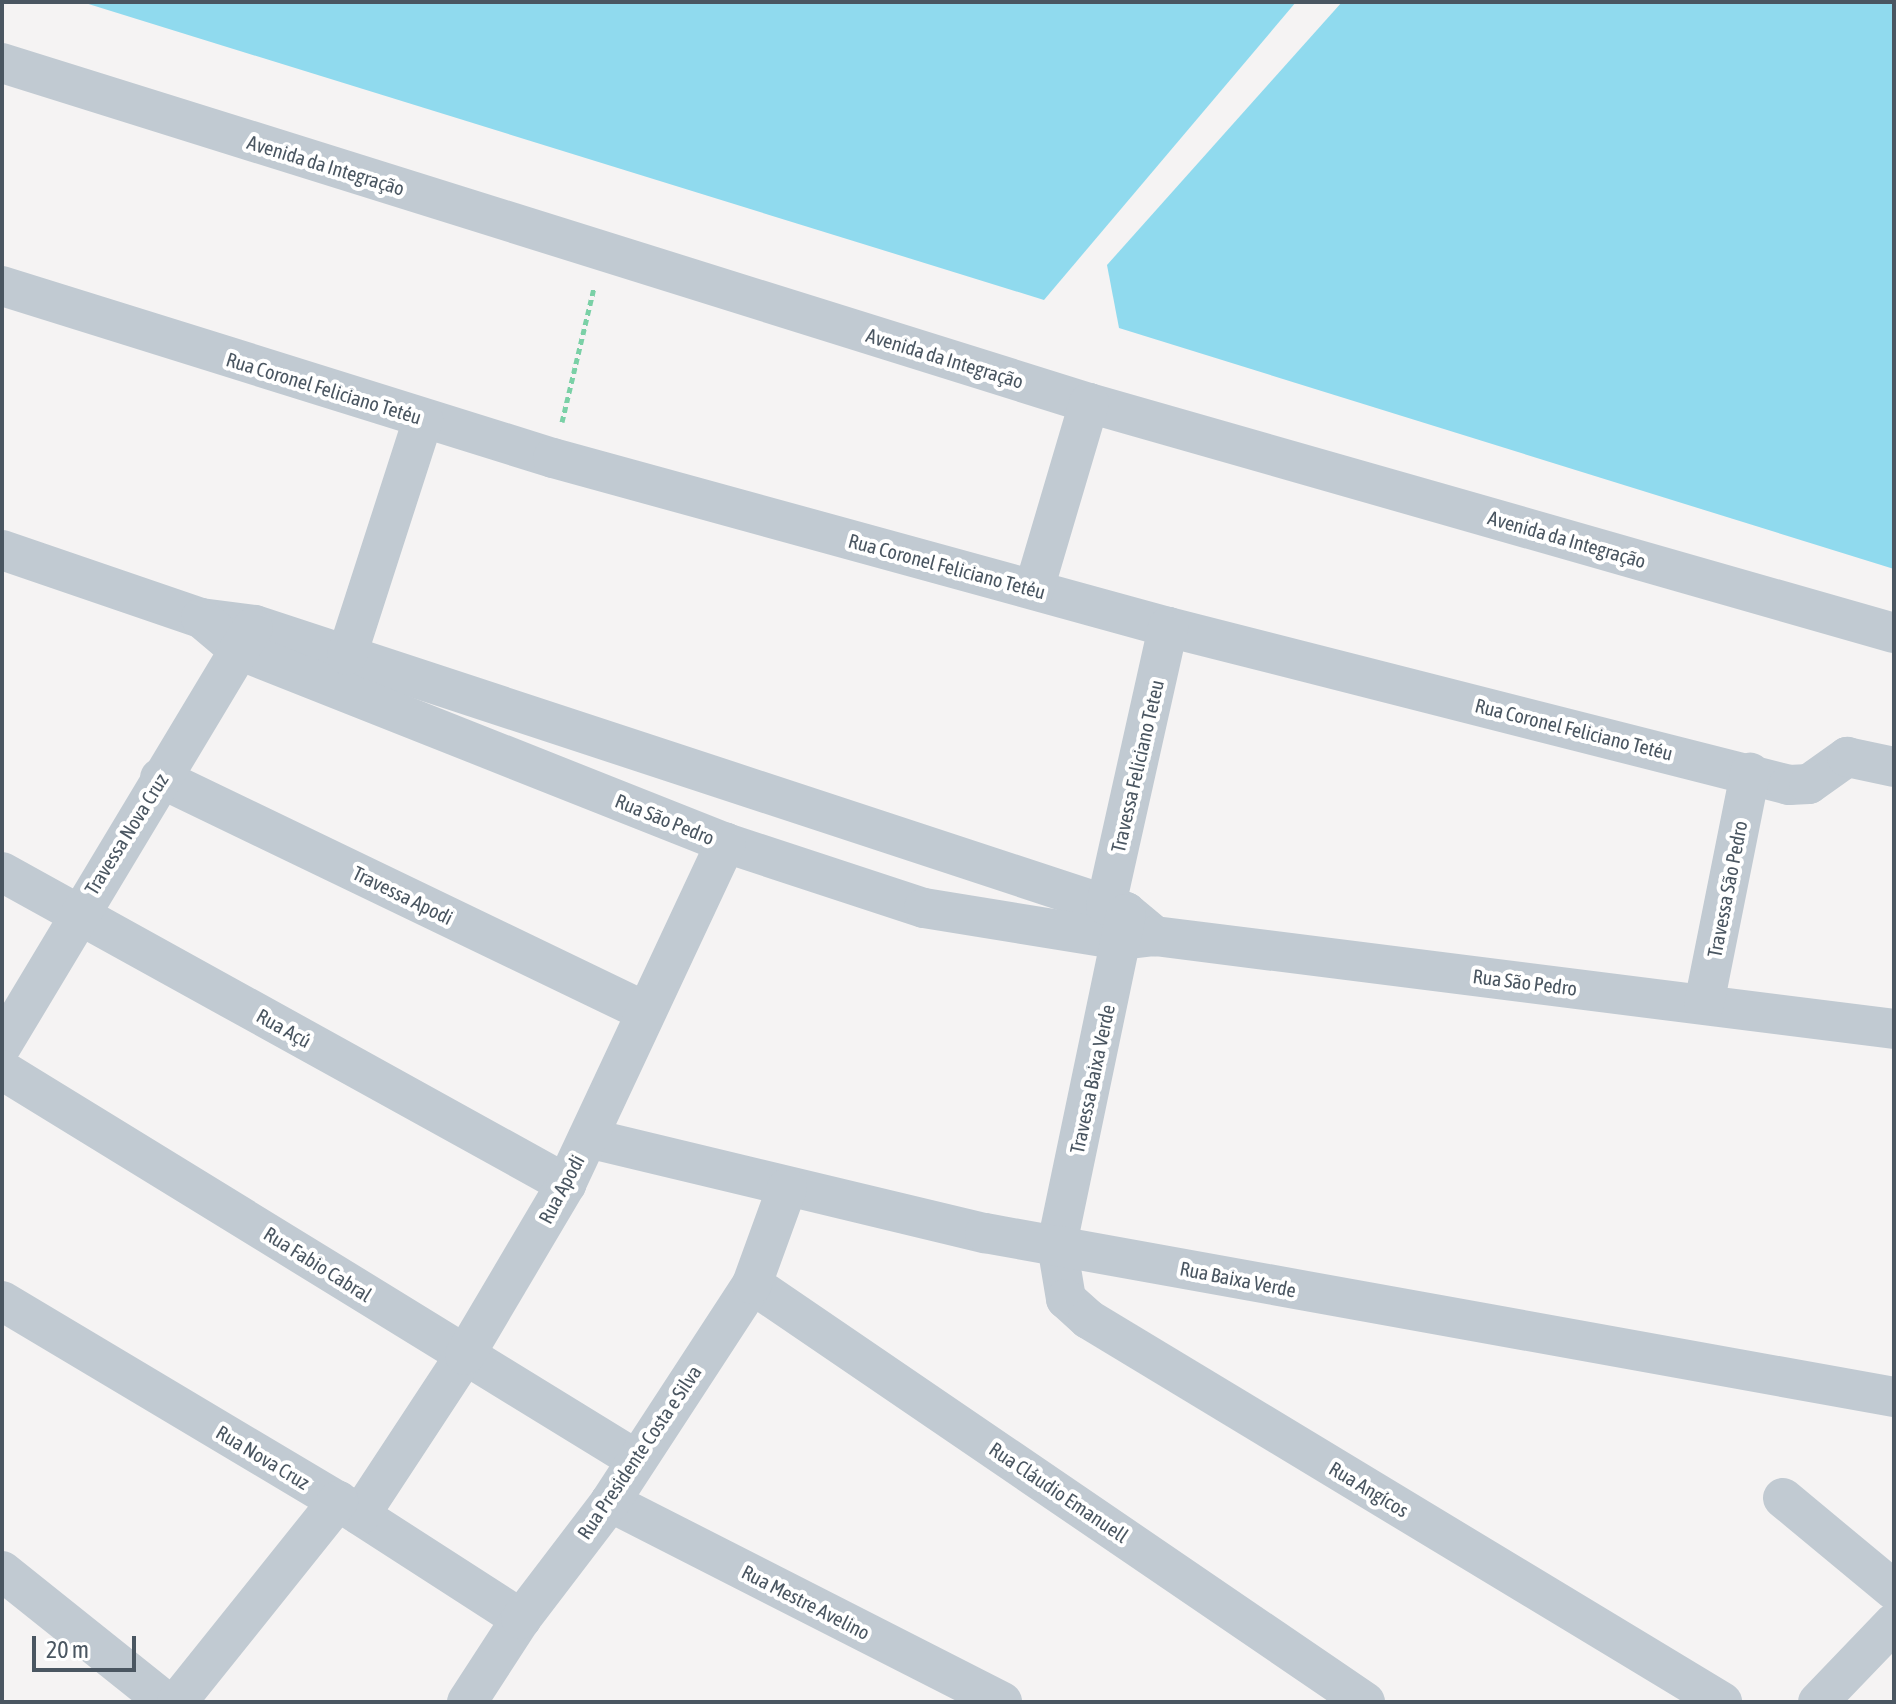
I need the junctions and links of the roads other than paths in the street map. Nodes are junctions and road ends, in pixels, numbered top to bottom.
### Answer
1 (2, 63) edge
2 (2, 286) edge
3 (1089, 403) junction
4 (423, 419) junction
5 (2, 550) edge
6 (1034, 589) junction
7 (1168, 627) junction
8 (1894, 633) edge
9 (247, 637) junction
10 (347, 655) junction
11 (1894, 767) edge
12 (1750, 773) junction
13 (160, 778) junction
14 (726, 843) junction
15 (2, 872) edge
16 (77, 914) junction
17 (1127, 923) junction
18 (1704, 1004) junction
19 (646, 1012) junction
20 (1894, 1029) edge
21 (2, 1045) edge
22 (2, 1070) edge
23 (588, 1138) junction
24 (566, 1184) junction
25 (787, 1188) junction
26 (1057, 1245) junction
27 (752, 1284) junction
28 (2, 1301) edge
29 (465, 1355) junction
30 (1894, 1397) edge
31 (635, 1459) junction
32 (1783, 1498) dead end
33 (610, 1502) junction
34 (349, 1508) junction
35 (2, 1571) edge
36 (1894, 1590) edge
37 (521, 1619) junction
38 (1894, 1623) edge
39 (166, 1702) edge
40 (177, 1702) edge
41 (467, 1702) edge
42 (1002, 1702) edge
43 (1365, 1702) edge
44 (1722, 1702) edge
45 (1818, 1702) edge

1 - 3 street, Avenida da Integração
2 - 4 street, Rua Coronel Feliciano Tetéu
3 - 6 street
3 - 8 street, Avenida da Integração
4 - 6 street, Rua Coronel Feliciano Tetéu
4 - 10 street
5 - 9 street, Rua São Pedro
6 - 7 street, Rua Coronel Feliciano Tetéu
7 - 12 street, Rua Coronel Feliciano Tetéu
7 - 17 street, Travessa Feliciano Teteu
9 - 10 street, Rua São Pedro
9 - 13 street, Travessa Nova Cruz
9 - 14 street, Rua São Pedro
10 - 17 street, Rua São Pedro
11 - 12 street, Rua Coronel Feliciano Tetéu
12 - 18 street, Travessa São Pedro
13 - 16 street, Travessa Nova Cruz
13 - 19 street, Travessa Apodi
14 - 17 street, Rua São Pedro
14 - 19 street, Rua Apodi
15 - 16 street, Rua Açú
16 - 21 street, Travessa Nova Cruz
16 - 24 street, Rua Açú
17 - 18 street, Rua São Pedro
17 - 26 street, Travessa Baixa Verde
18 - 20 street, Rua São Pedro
19 - 23 street, Rua Apodi
22 - 29 street, Rua Fabio Cabral
23 - 24 street, Rua Apodi
23 - 25 street, Rua Baixa Verde
24 - 29 street, Rua Apodi
25 - 26 street, Rua Baixa Verde
25 - 27 street, Rua Presidente Costa e Silva
26 - 30 street, Rua Baixa Verde
26 - 44 street, Rua Angícos
27 - 31 street, Rua Presidente Costa e Silva
27 - 43 street, Rua Cláudio Emanuell
28 - 34 street, Rua Nova Cruz
29 - 31 street, Rua Fabio Cabral
29 - 34 street, Rua Apodi
31 - 33 street, Rua Presidente Costa e Silva
32 - 36 street
33 - 37 street, Rua Presidente Costa e Silva
33 - 42 street, Rua Mestre Avelino
34 - 37 street, Rua Nova Cruz
34 - 40 street, Rua Apodi
35 - 39 street
37 - 41 street, Rua Presidente Costa e Silva
38 - 45 street

